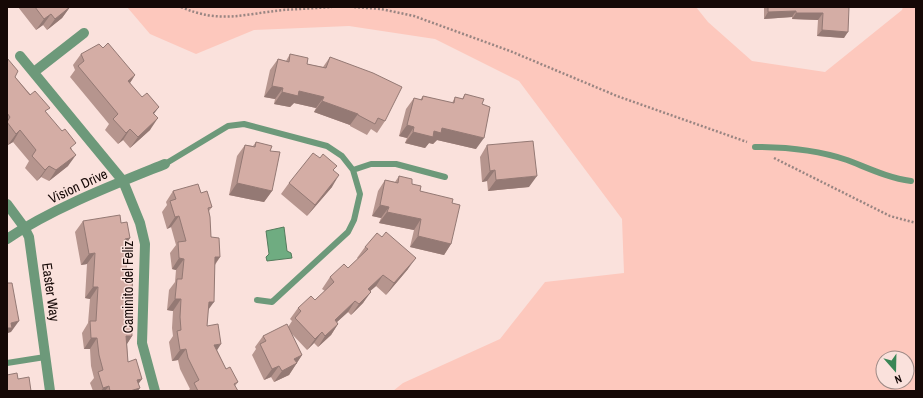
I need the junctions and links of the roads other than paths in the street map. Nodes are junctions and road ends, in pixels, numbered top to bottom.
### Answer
1 (84, 34) dead end
2 (20, 56) dead end
3 (34, 72) junction
4 (755, 147) road end
5 (165, 164) joint
6 (353, 170) junction
7 (445, 177) dead end
8 (123, 181) junction
9 (911, 181) dead end
10 (7, 204) edge
11 (24, 227) junction
12 (7, 239) edge
13 (257, 300) dead end
14 (45, 357) junction
15 (7, 363) edge
16 (50, 391) edge
17 (155, 391) edge

1 - 3 street
2 - 3 street, Caminito del Feliz
3 - 8 street, Caminito del Feliz
4 - 9 lane
5 - 6 lane
5 - 8 street, Vision Drive
6 - 7 lane
6 - 13 lane
8 - 11 street, Vision Drive
8 - 17 street, Caminito del Feliz
10 - 11 street, Easter Way
11 - 12 street, Vision Drive
11 - 14 street, Easter Way
14 - 15 lane
14 - 16 street, Easter Way

